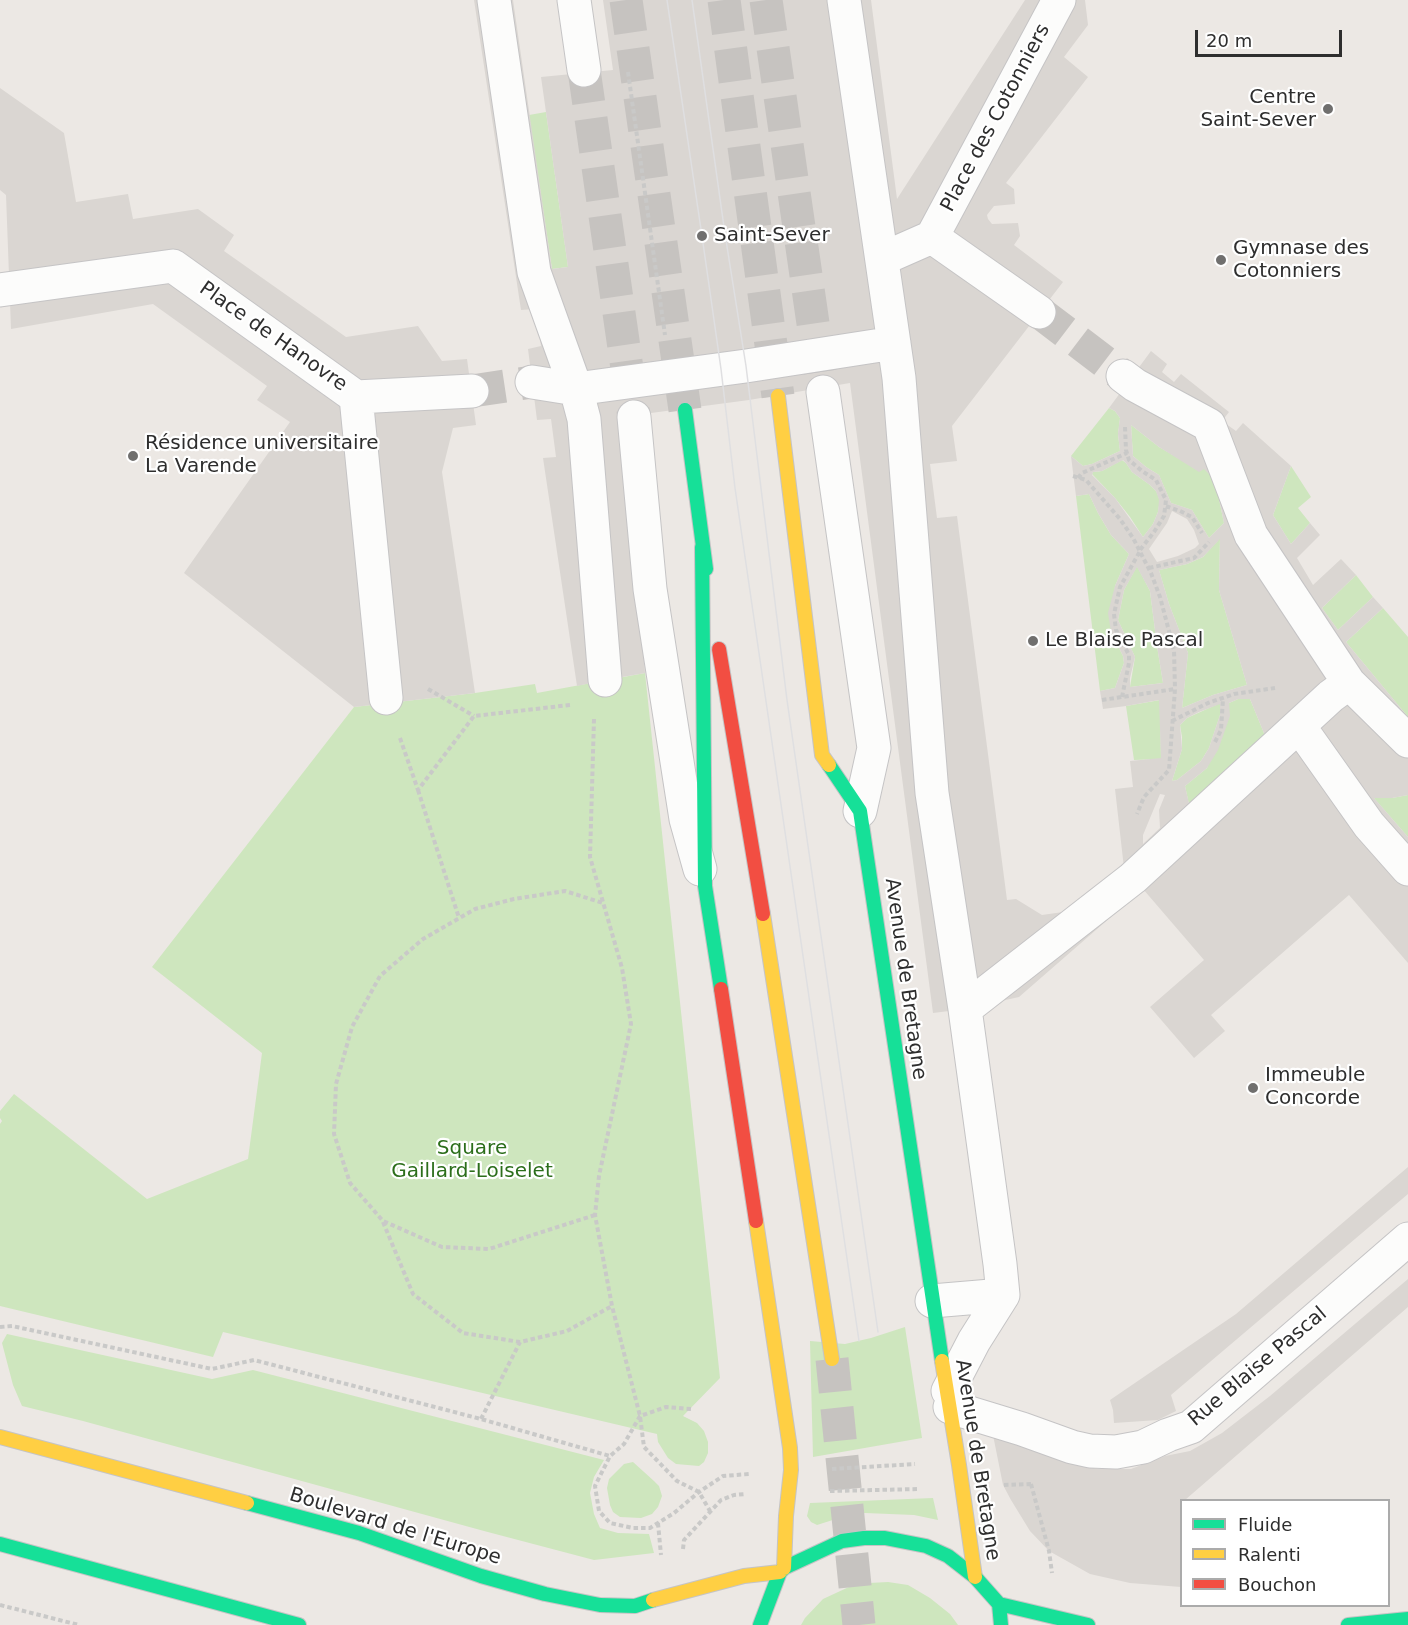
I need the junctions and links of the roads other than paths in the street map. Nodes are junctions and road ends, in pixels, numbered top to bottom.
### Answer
1 (494, 0) edge
2 (574, 0) edge
3 (844, 0) edge
4 (1059, 0) edge
5 (584, 70) tunnel mouth
6 (932, 237) junction
7 (882, 259) junction
8 (0, 290) edge
9 (1039, 312) tunnel mouth
10 (894, 343) junction
11 (1129, 381) tunnel mouth
12 (532, 382) tunnel mouth
13 (576, 389) junction
14 (472, 392) tunnel mouth
15 (823, 392) tunnel mouth
16 (778, 396) tunnel mouth
17 (356, 397) junction
18 (685, 410) tunnel mouth
19 (634, 417) tunnel mouth
20 (702, 547) junction
21 (1344, 675) junction
22 (600, 691) road end
23 (386, 698) road end
24 (1299, 726) junction
25 (1408, 741) edge
26 (860, 811) junction
27 (1408, 869) edge
28 (705, 886) junction
29 (965, 1009) junction
30 (1408, 1239) edge
31 (1003, 1295) junction
32 (933, 1301) junction
33 (832, 1359) tunnel mouth
34 (949, 1399) junction
35 (0, 1437) edge
36 (0, 1544) edge
37 (782, 1570) junction
38 (975, 1577) junction
39 (999, 1604) junction
40 (1408, 1619) edge
41 (299, 1625) edge
42 (760, 1625) edge
43 (1001, 1625) edge
44 (1088, 1625) edge
45 (1348, 1625) edge

1 - 13 street
2 - 5 street
3 - 7 street
4 - 6 street, Place des Cotonniers
6 - 7 street
6 - 9 street
7 - 10 street
8 - 17 street, Place de Hanovre
10 - 13 street
10 - 29 street
11 - 21 street
12 - 13 street
13 - 22 street
14 - 17 street
15 - 26 street
16 - 26 street, Avenue de Bretagne
17 - 23 street, Place de Hanovre
18 - 20 street
19 - 28 street
20 - 28 street
20 - 33 street
21 - 24 street
21 - 25 street
24 - 27 street
24 - 29 street
26 - 32 street, Avenue de Bretagne
28 - 37 street
29 - 31 street
30 - 34 street, Rue Blaise Pascal
31 - 32 street
31 - 34 street
32 - 34 street, Avenue de Bretagne
34 - 38 street, Avenue de Bretagne
35 - 37 street, Boulevard de l'Europe
36 - 41 street
37 - 38 street, Boulevard de l'Europe
37 - 42 street
38 - 39 street, Boulevard de l'Europe
39 - 43 street
39 - 44 street
40 - 45 street

